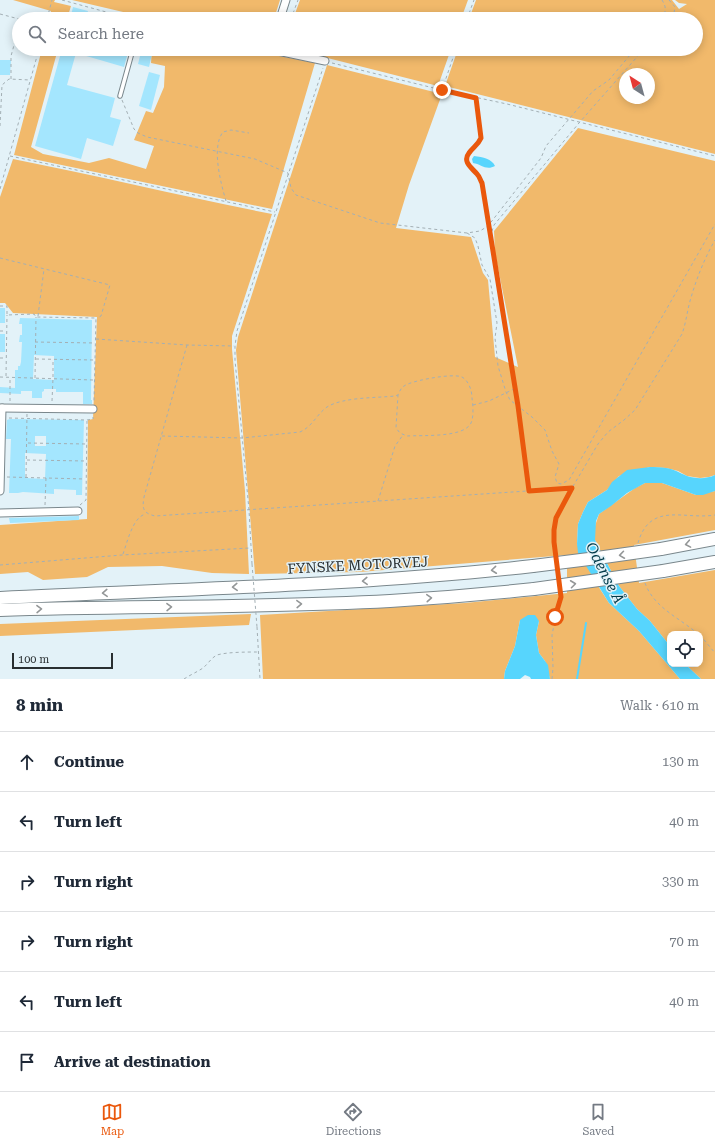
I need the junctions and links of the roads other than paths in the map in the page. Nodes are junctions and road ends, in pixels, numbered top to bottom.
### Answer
1 (286, 0) edge
2 (282, 12) edge
3 (130, 56) edge
4 (302, 56) edge
5 (325, 61) road end
6 (120, 96) road end
7 (1, 408) edge
8 (93, 409) road end
9 (0, 477) edge
10 (0, 491) edge
11 (78, 511) road end
12 (0, 513) edge
13 (715, 539) edge
14 (715, 562) edge
15 (0, 598) edge
16 (0, 610) edge

1 - 2 street
3 - 6 lane
4 - 5 street
7 - 8 street
7 - 9 street
9 - 10 street
11 - 12 street
13 -> 15 highway, FYNSKE MOTORVEJ, bridge
16 -> 14 highway, bridge

